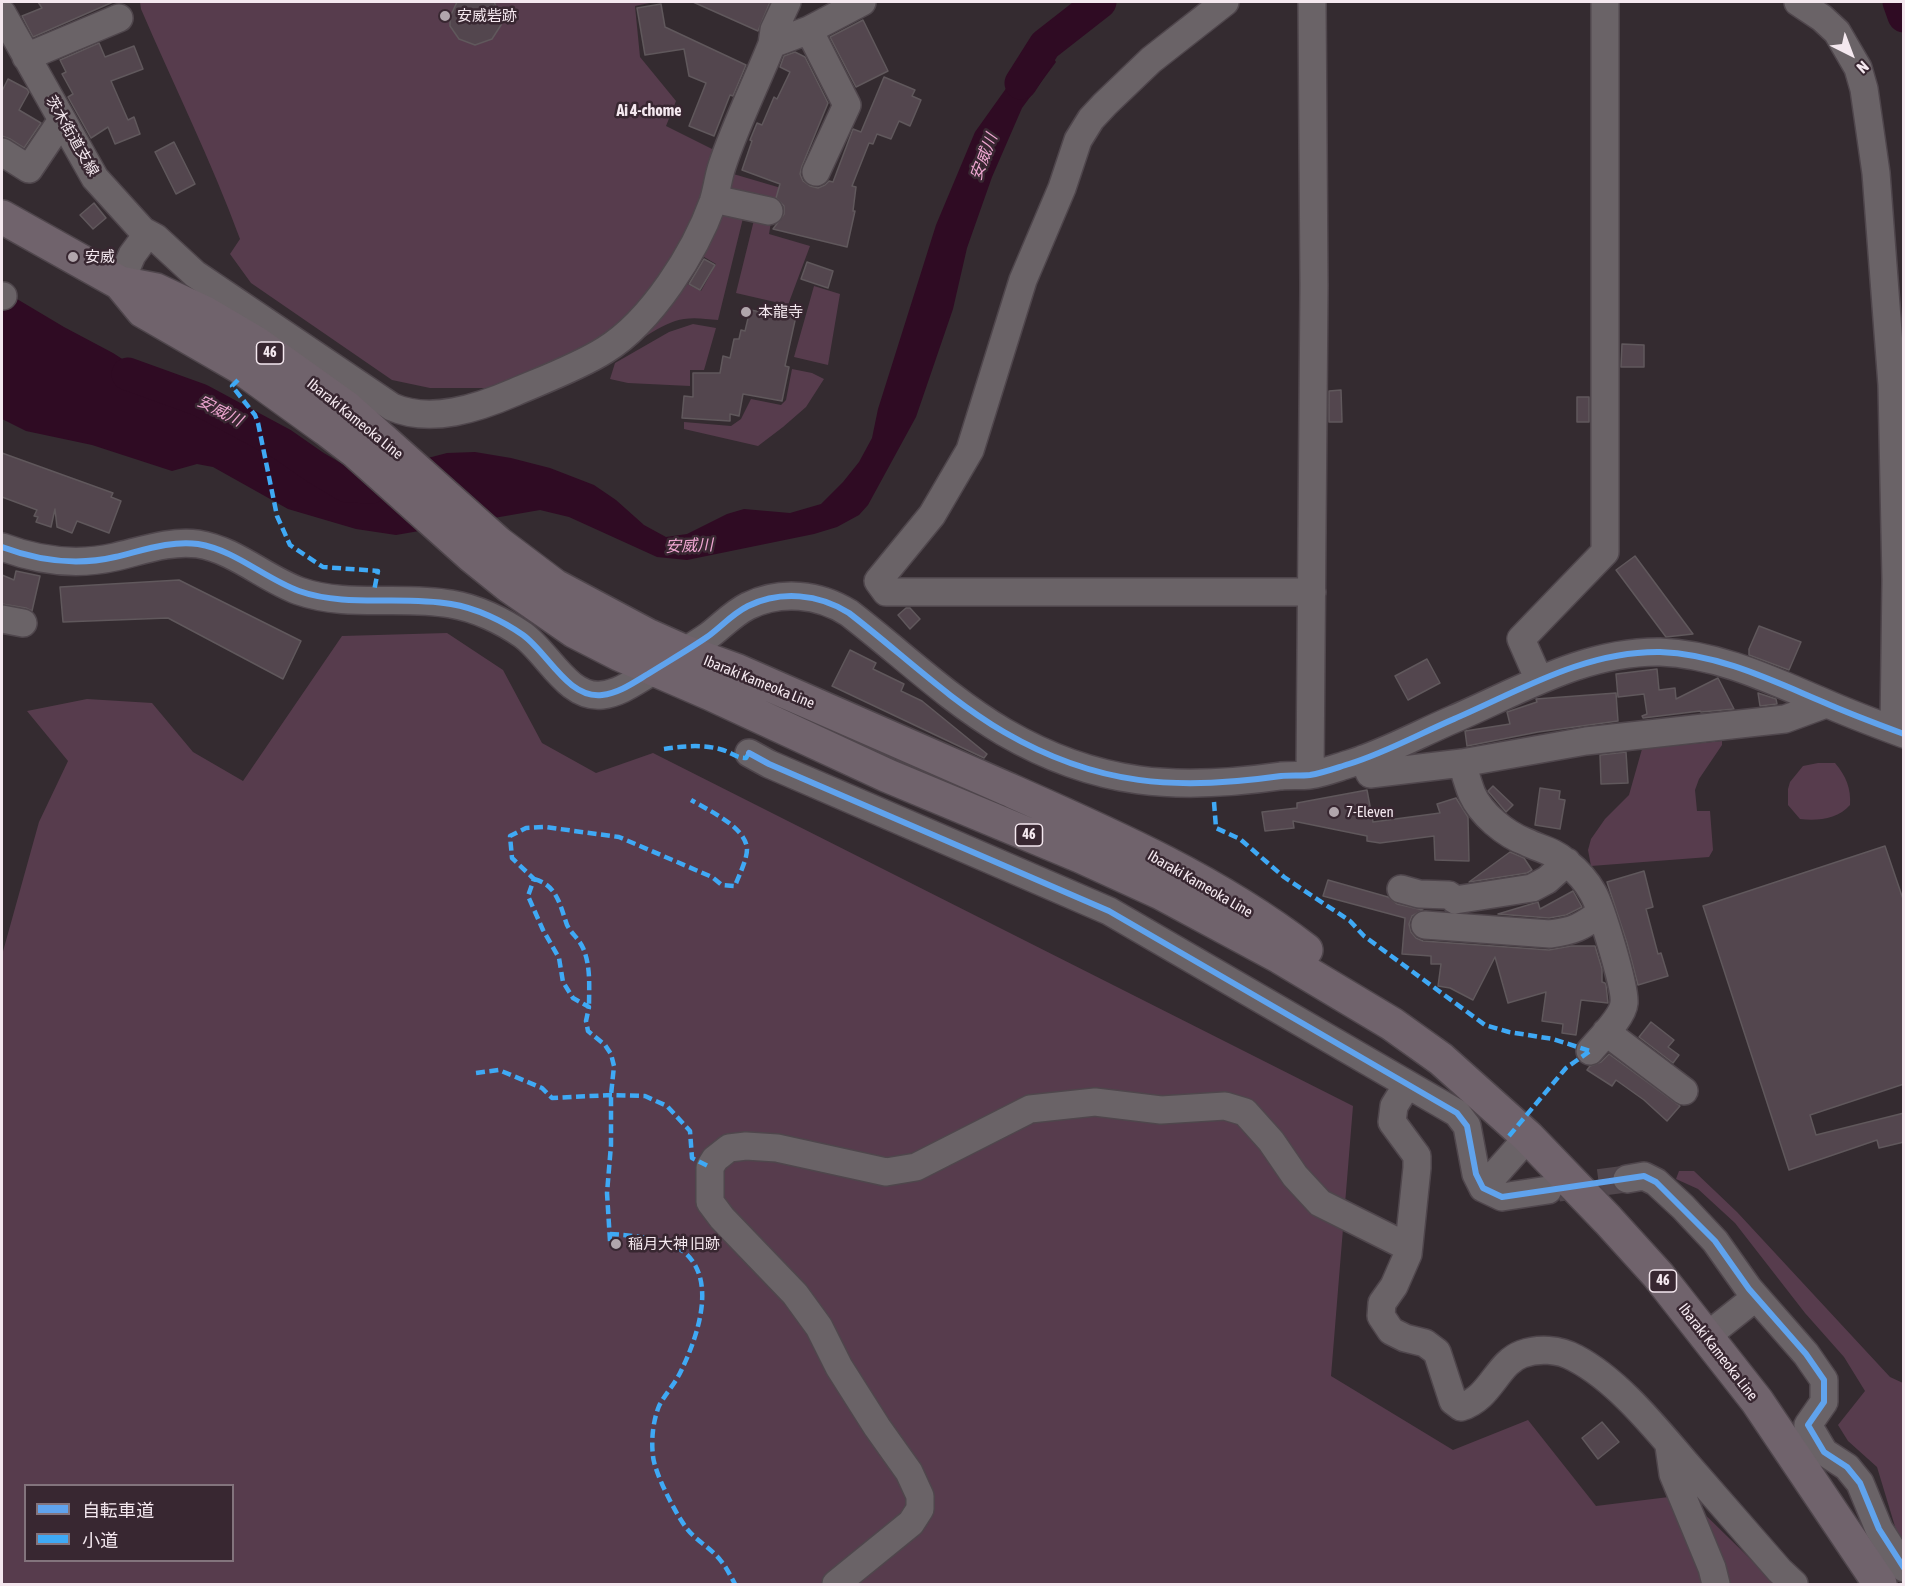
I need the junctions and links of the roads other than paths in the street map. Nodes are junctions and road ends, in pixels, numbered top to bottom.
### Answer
1 (787, 2) edge
2 (805, 2) edge
3 (862, 2) edge
4 (1226, 2) edge
5 (1312, 2) edge
6 (1605, 2) edge
7 (1798, 2) edge
8 (2, 14) edge
9 (119, 18) dead end
10 (809, 30) junction
11 (773, 37) junction
12 (26, 57) junction
13 (62, 120) junction
14 (2, 152) edge
15 (816, 172) dead end
16 (714, 199) junction
17 (769, 211) dead end
18 (2, 217) edge
19 (143, 231) junction
20 (120, 283) junction
21 (2, 547) edge
22 (485, 550) junction
23 (1312, 592) junction
24 (682, 651) junction
25 (654, 670) junction
26 (1539, 680) junction
27 (1826, 704) junction
28 (1899, 732) edge
29 (749, 753) dead end
30 (1363, 759) junction
31 (1462, 763) junction
32 (1310, 775) junction
33 (1567, 862) junction
34 (1401, 889) dead end
35 (1600, 913) junction
36 (1425, 925) dead end
37 (1392, 1024) junction
38 (1407, 1085) junction
39 (1684, 1091) dead end
40 (1528, 1137) junction
41 (1627, 1179) tunnel mouth
42 (1483, 1188) junction
43 (1548, 1190) tunnel mouth
44 (1408, 1247) junction
45 (1756, 1297) junction
46 (1707, 1336) junction
47 (1669, 1444) junction
48 (1904, 1568) edge
49 (836, 1584) edge
50 (1716, 1584) edge
51 (1794, 1584) edge
52 (1880, 1584) edge

1 - 11 street, 茨木街道支線
2 - 11 street
3 - 10 street
4 - 23 street
5 - 23 street
6 - 26 street
7 - 28 street
8 - 12 street, 茨木街道支線
9 - 12 street
10 - 11 street
10 - 15 street
11 - 16 street, 茨木街道支線
12 - 13 street, 茨木街道支線
13 - 14 street
13 - 19 street, 茨木街道支線
16 - 17 street
16 - 19 street, 茨木街道支線
18 - 20 main road, Ibaraki Kameoka Line / 46
19 - 20 street
20 - 22 main road, Ibaraki Kameoka Line / 46
20 - 22 main road, Ibaraki Kameoka Line / 46
21 - 25 street
22 - 24 main road, Ibaraki Kameoka Line / 46
22 - 25 main road, Ibaraki Kameoka Line / 46
23 - 32 street
24 - 25 street
24 - 32 street
24 - 37 main road, Ibaraki Kameoka Line / 46
25 - 37 main road, Ibaraki Kameoka Line / 46
26 - 27 street
26 - 30 street
27 - 28 street
27 - 31 street
29 - 38 street
30 - 31 street
30 - 32 street
31 - 33 street
33 - 34 street
33 - 35 street
35 - 36 street
35 - 39 street
37 - 40 main road, Ibaraki Kameoka Line / 46
38 - 42 street
38 - 44 street
40 - 42 street
40 - 46 main road, Ibaraki Kameoka Line / 46
41 - 45 street
42 - 43 street
44 - 47 street
44 - 49 street
45 - 46 street
45 - 48 street
46 - 52 main road, Ibaraki Kameoka Line / 46
47 - 50 street
47 - 51 street

